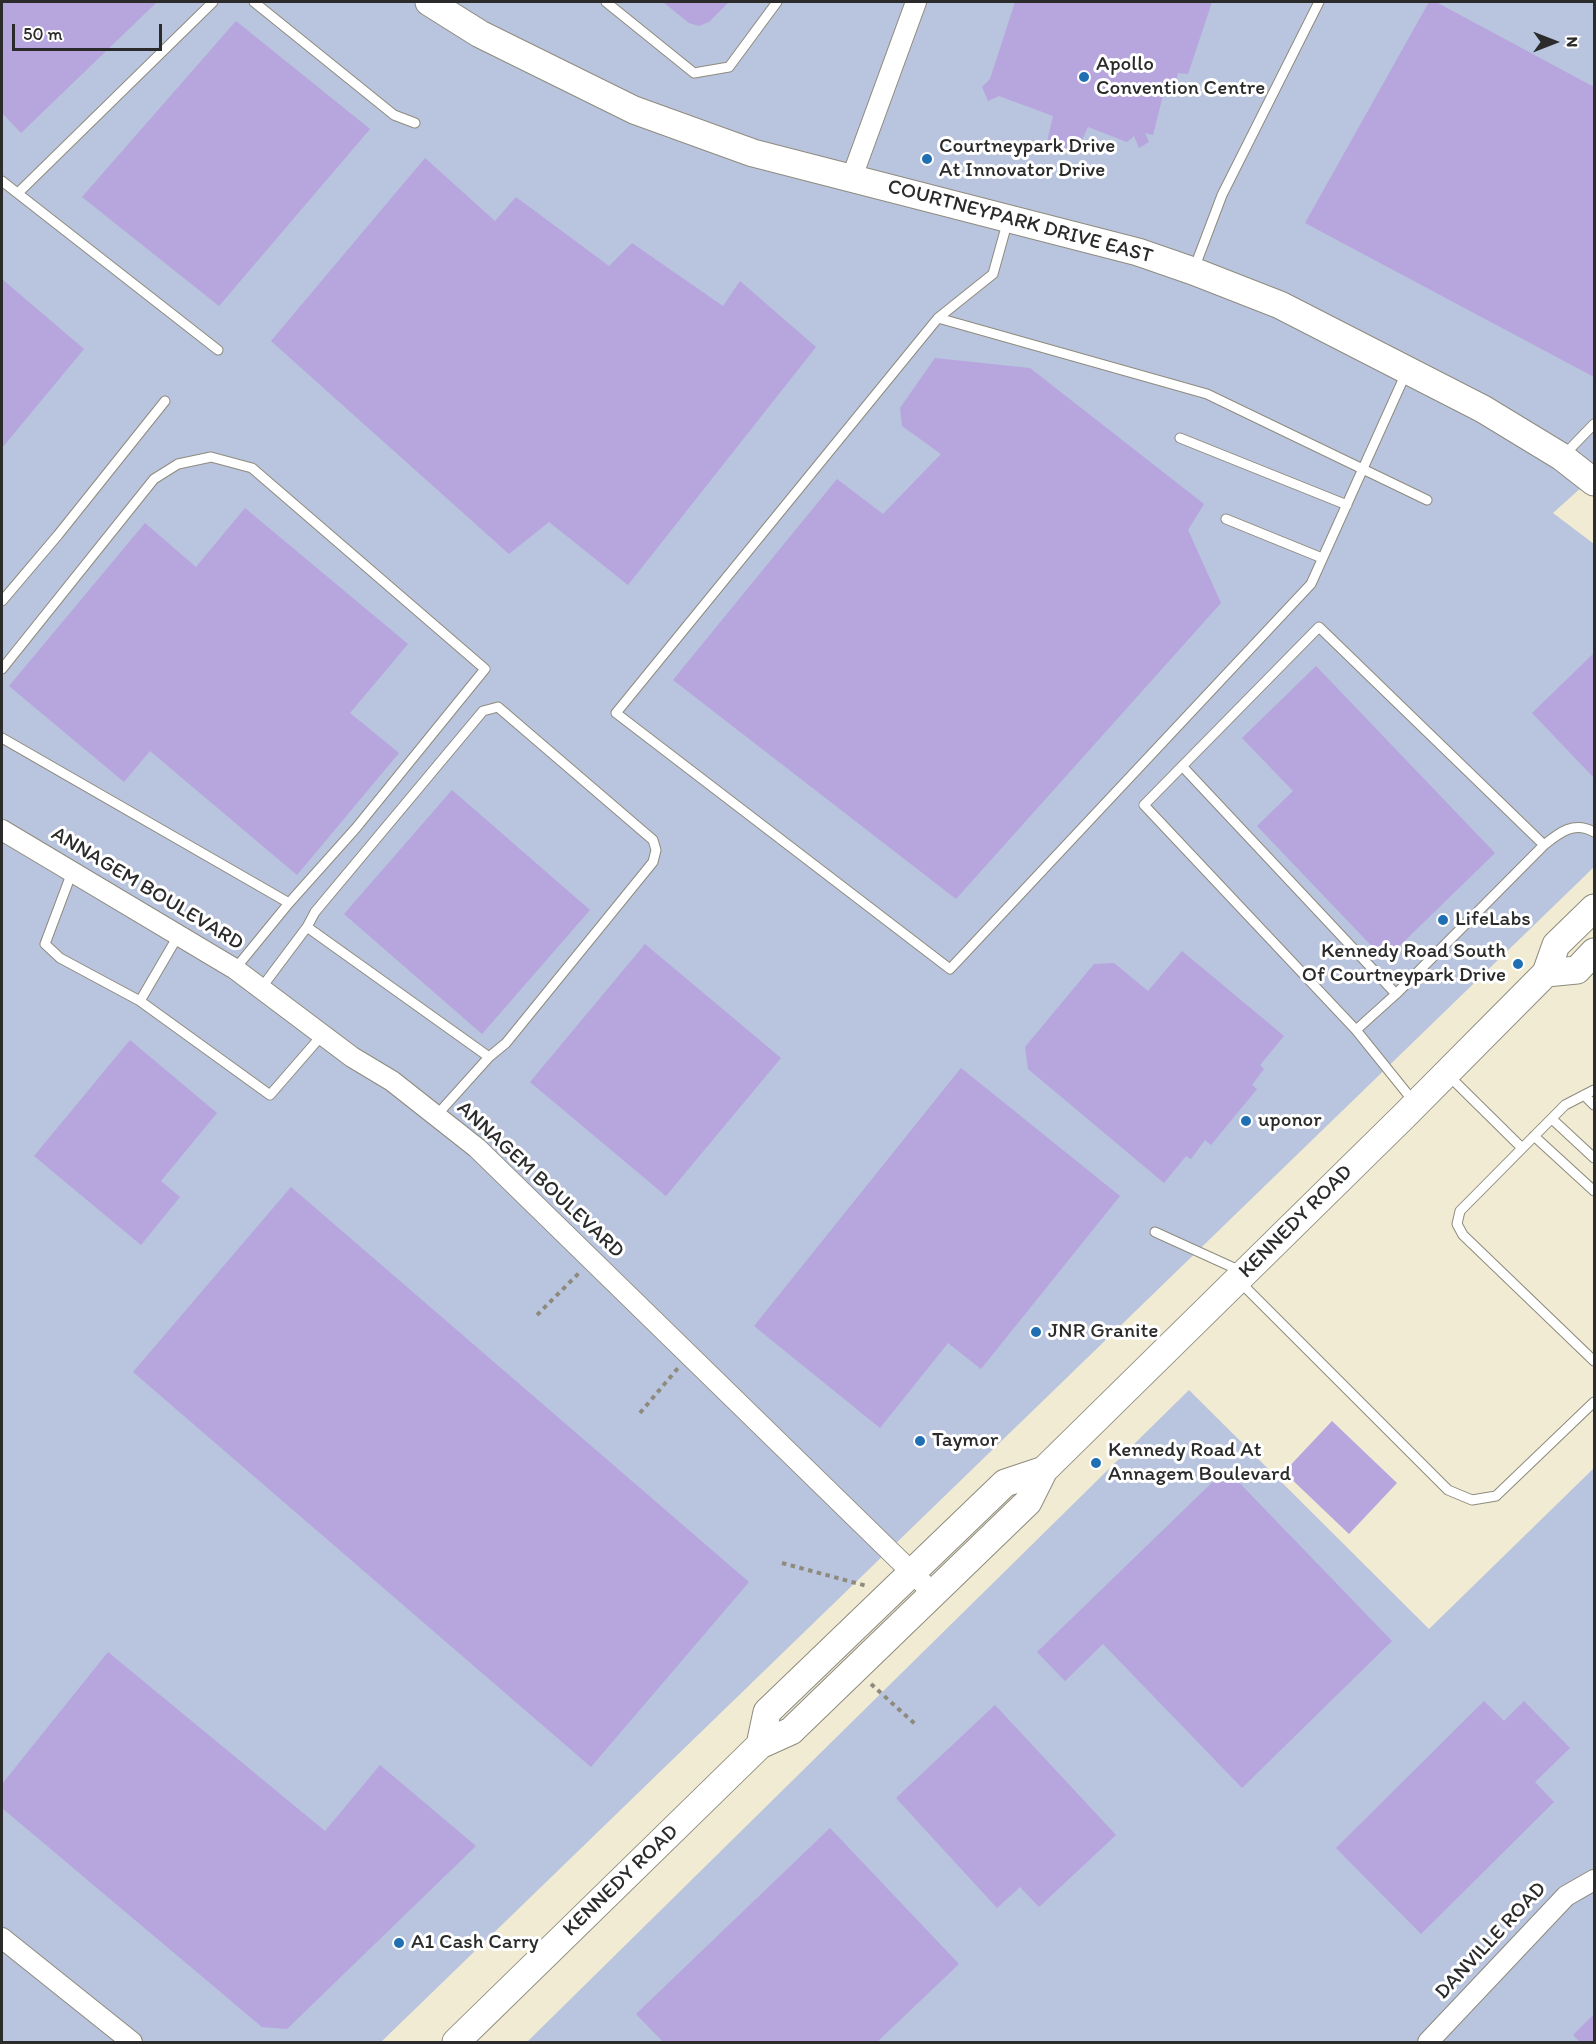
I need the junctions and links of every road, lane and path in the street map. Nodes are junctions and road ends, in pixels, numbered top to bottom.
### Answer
1 (213, 2) edge
2 (254, 2) edge
3 (429, 2) edge
4 (606, 2) edge
5 (777, 2) edge
6 (916, 2) edge
7 (1319, 2) edge
8 (415, 123) dead end
9 (852, 177) junction
10 (2, 180) edge
11 (18, 193) junction
12 (1009, 218) junction
13 (1193, 271) junction
14 (938, 318) junction
15 (218, 350) dead end
16 (1408, 370) junction
17 (165, 401) dead end
18 (1594, 424) edge
19 (1180, 438) dead end
20 (1562, 458) junction
21 (1363, 468) junction
22 (1594, 482) edge
23 (1427, 500) dead end
24 (1347, 505) junction
25 (1226, 519) dead end
26 (1322, 558) junction
27 (2, 601) edge
28 (2, 669) edge
29 (2, 738) edge
30 (1182, 766) junction
31 (2, 830) edge
32 (1594, 832) edge
33 (1544, 845) junction
34 (72, 872) junction
35 (289, 903) junction
36 (1594, 908) edge
37 (307, 927) junction
38 (178, 936) junction
39 (1593, 957) edge
40 (235, 969) junction
41 (1546, 973) junction
42 (262, 987) junction
43 (1396, 994) junction
44 (140, 1001) junction
45 (1356, 1030) junction
46 (323, 1034) junction
47 (489, 1057) junction
48 (1447, 1073) junction
49 (1594, 1090) edge
50 (1584, 1095) junction
51 (1416, 1104) junction
52 (1594, 1105) edge
53 (436, 1116) junction
54 (1552, 1119) junction
55 (1534, 1136) junction
56 (1522, 1148) junction
57 (1594, 1158) edge
58 (1594, 1191) edge
59 (1155, 1232) dead end
60 (592, 1261) junction
61 (1241, 1276) junction
62 (537, 1315) dead end
63 (689, 1355) junction
64 (1594, 1361) edge
65 (1594, 1402) edge
66 (640, 1413) dead end
67 (1044, 1470) junction
68 (782, 1563) dead end
69 (912, 1573) junction
70 (933, 1593) junction
71 (885, 1598) junction
72 (855, 1668) junction
73 (915, 1724) dead end
74 (760, 1745) junction
75 (1594, 1880) edge
76 (2, 1938) edge
77 (132, 2043) edge
78 (456, 2043) edge
79 (1428, 2043) edge

1 - 11 lane
2 - 8 lane
3 - 9 main road, COURTNEYPARK DRIVE EAST
4 - 5 lane
6 - 9 street
7 - 13 lane
9 - 12 main road, COURTNEYPARK DRIVE EAST
10 - 11 lane
11 - 15 lane
12 - 13 main road, COURTNEYPARK DRIVE EAST
12 - 14 lane
13 - 16 main road, COURTNEYPARK DRIVE EAST
14 - 21 lane
14 - 26 lane
16 - 20 main road, COURTNEYPARK DRIVE EAST
16 - 21 lane
17 - 27 lane
18 - 20 lane
19 - 24 lane
20 - 22 main road, COURTNEYPARK DRIVE EAST
21 - 23 lane
21 - 24 lane
24 - 26 lane
25 - 26 lane
28 - 35 lane
29 - 35 lane
30 - 33 lane
30 - 43 lane
30 - 45 lane
31 - 34 street, ANNAGEM BOULEVARD
32 - 33 lane
33 - 43 lane
34 - 38 street, ANNAGEM BOULEVARD
34 - 44 lane
35 - 40 lane
36 - 41 main road, KENNEDY ROAD
37 - 42 lane
37 - 47 lane
37 - 47 lane
38 - 40 street, ANNAGEM BOULEVARD
38 - 44 lane
39 - 41 main road
40 - 42 street, ANNAGEM BOULEVARD
41 - 48 main road, KENNEDY ROAD
42 - 46 street, ANNAGEM BOULEVARD
43 - 45 lane
44 - 46 lane
45 - 51 lane
46 - 53 street, ANNAGEM BOULEVARD
47 - 53 lane
48 - 51 main road, KENNEDY ROAD
48 - 56 lane
49 - 50 lane
50 - 52 lane
50 - 54 lane
51 - 61 main road, KENNEDY ROAD
53 - 60 street, ANNAGEM BOULEVARD
54 - 55 lane
54 - 57 lane
55 - 56 lane
55 - 58 lane
56 - 64 lane
59 - 61 lane
60 - 62 path
60 - 63 street, ANNAGEM BOULEVARD
61 - 65 lane
61 - 67 main road, KENNEDY ROAD
63 - 66 path
63 - 69 street, ANNAGEM BOULEVARD
67 - 69 main road, KENNEDY ROAD
67 - 70 main road, KENNEDY ROAD
68 - 71 path
69 - 70 street, ANNAGEM BOULEVARD
69 - 71 main road, KENNEDY ROAD
70 - 72 main road, KENNEDY ROAD
71 - 74 main road, KENNEDY ROAD
72 - 73 path
72 - 74 main road, KENNEDY ROAD
74 - 78 main road, KENNEDY ROAD
75 - 79 street, DANVILLE ROAD
76 - 77 street

